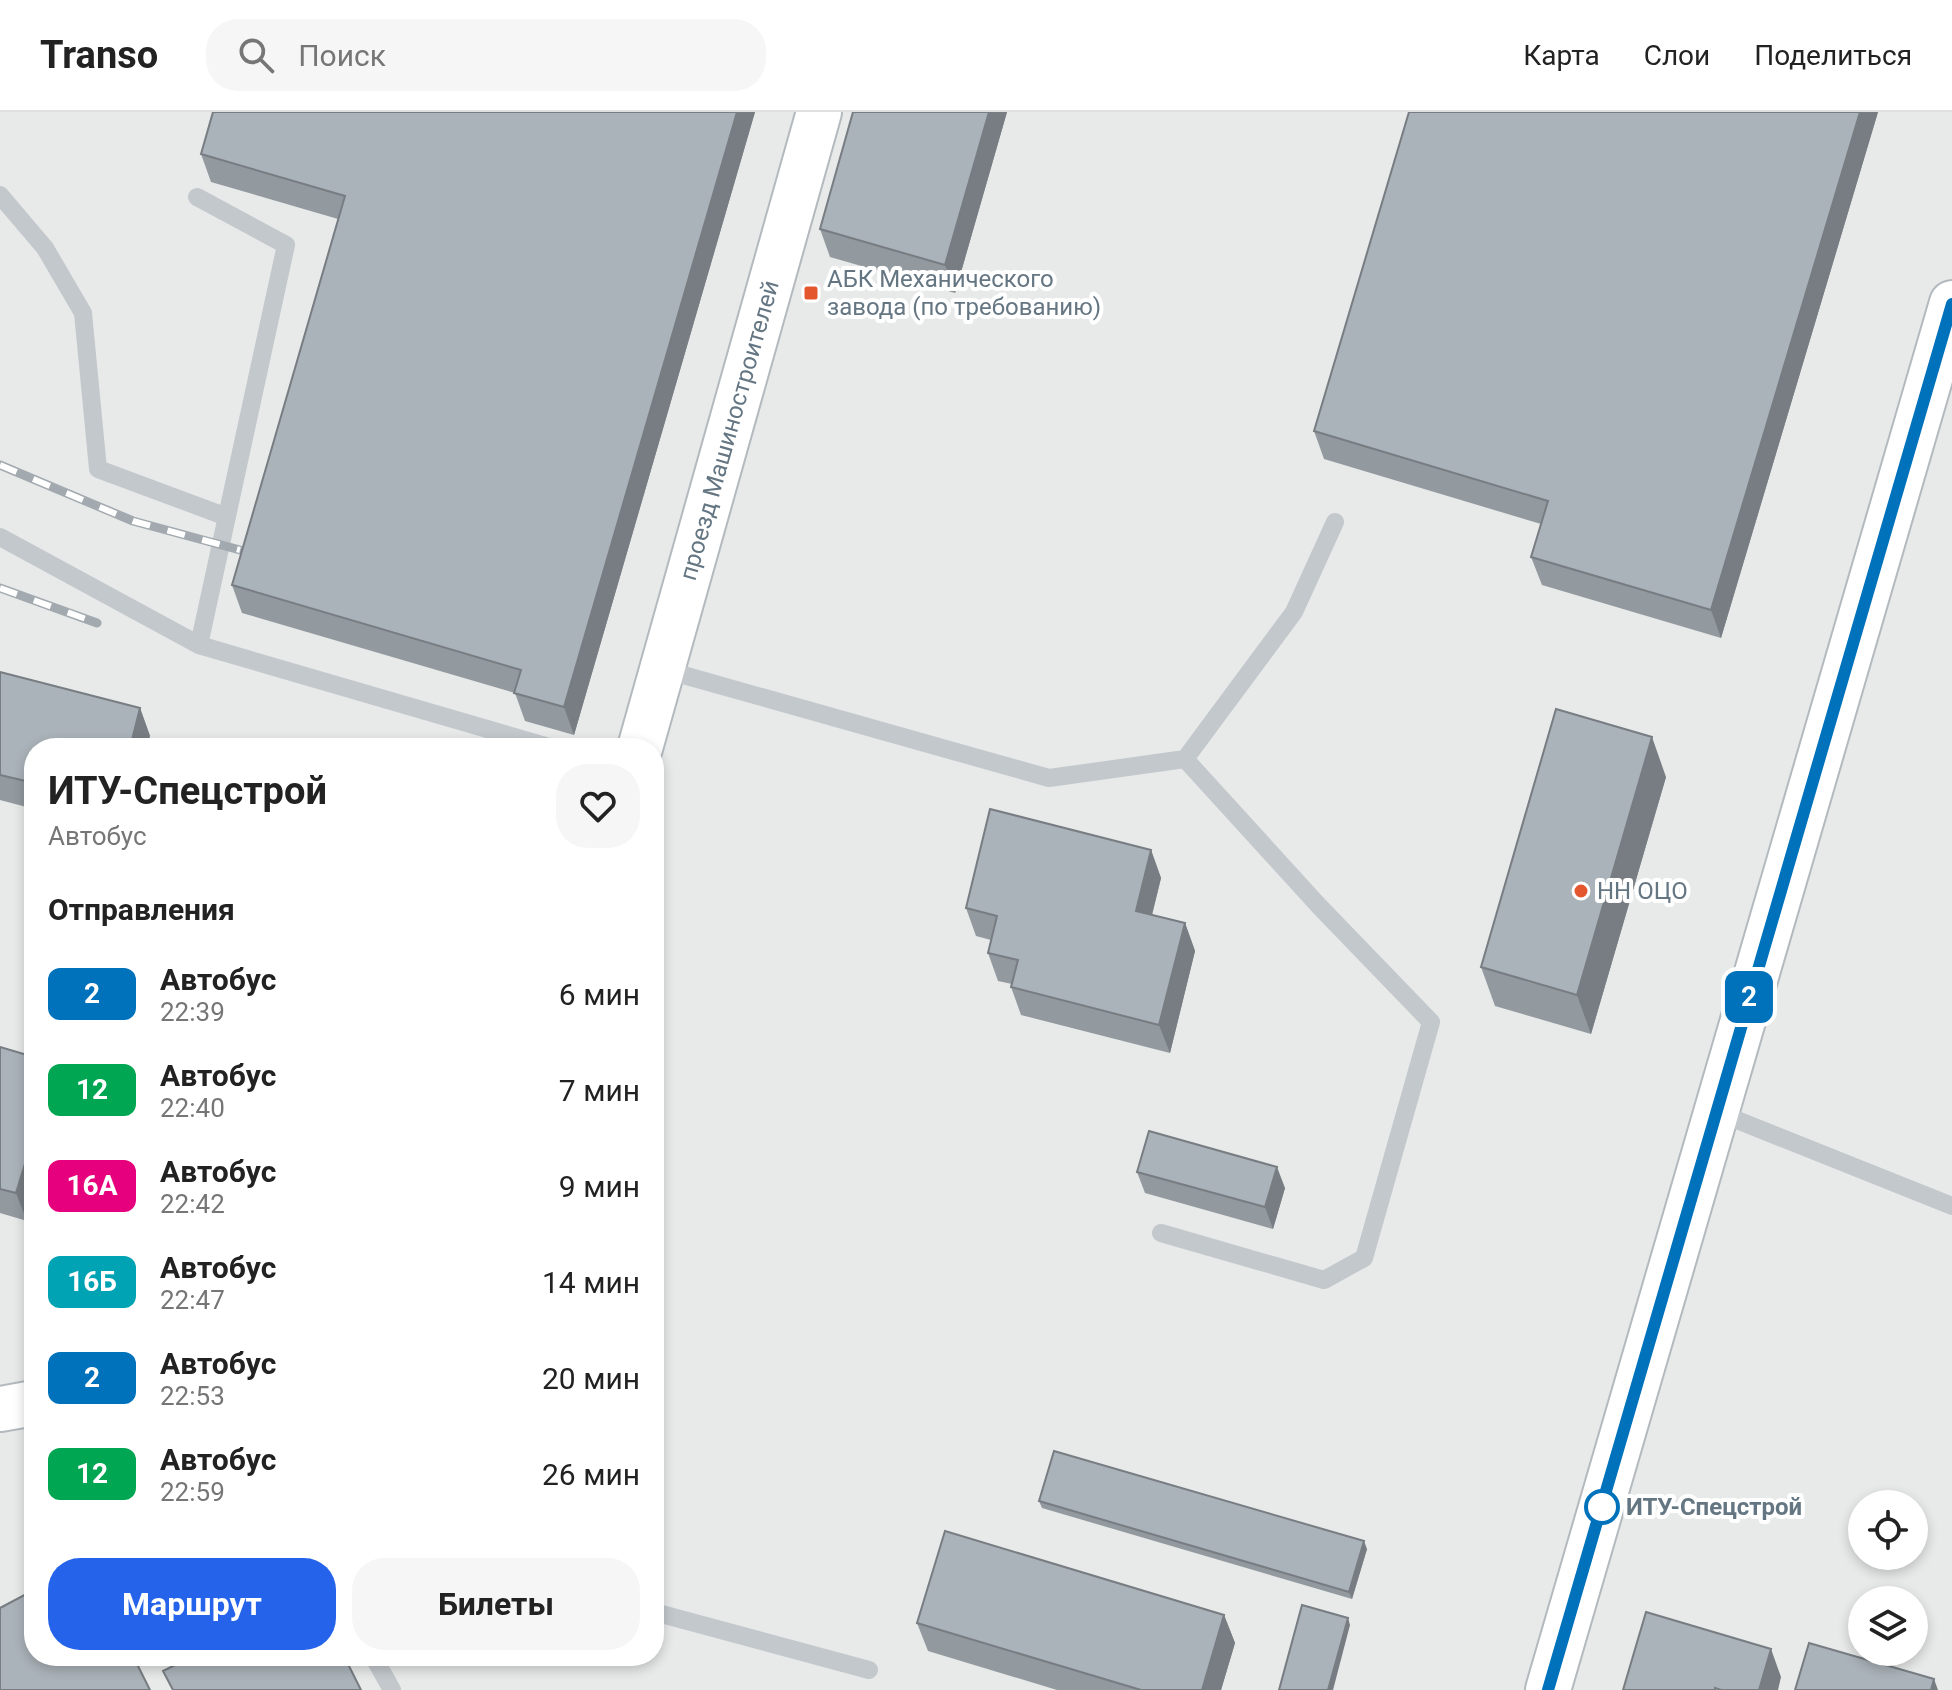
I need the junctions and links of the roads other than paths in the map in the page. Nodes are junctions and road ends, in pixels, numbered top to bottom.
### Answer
1 (819, 112) edge
2 (0, 195) edge
3 (197, 197) dead end
4 (1952, 303) edge
5 (227, 517) junction
6 (1335, 522) dead end
7 (0, 537) edge
8 (199, 645) junction
9 (662, 669) junction
10 (518, 738) edge
11 (643, 738) edge
12 (1185, 759) junction
13 (1716, 1112) junction
14 (1952, 1206) edge
15 (1161, 1233) dead end
16 (24, 1405) edge
17 (0, 1409) edge
18 (664, 1615) edge
19 (382, 1666) edge
20 (869, 1670) dead end
21 (392, 1690) edge
22 (1548, 1690) edge

1 - 9 street, проезд Машиностроителей
2 - 5 lane
3 - 5 lane
4 - 13 street
5 - 8 lane
6 - 12 lane
7 - 8 lane
8 - 10 lane
9 - 11 street, проезд Машиностроителей
9 - 12 lane
12 - 15 lane
13 - 14 lane
13 - 22 street
16 - 17 street
18 - 20 lane
19 - 21 lane

